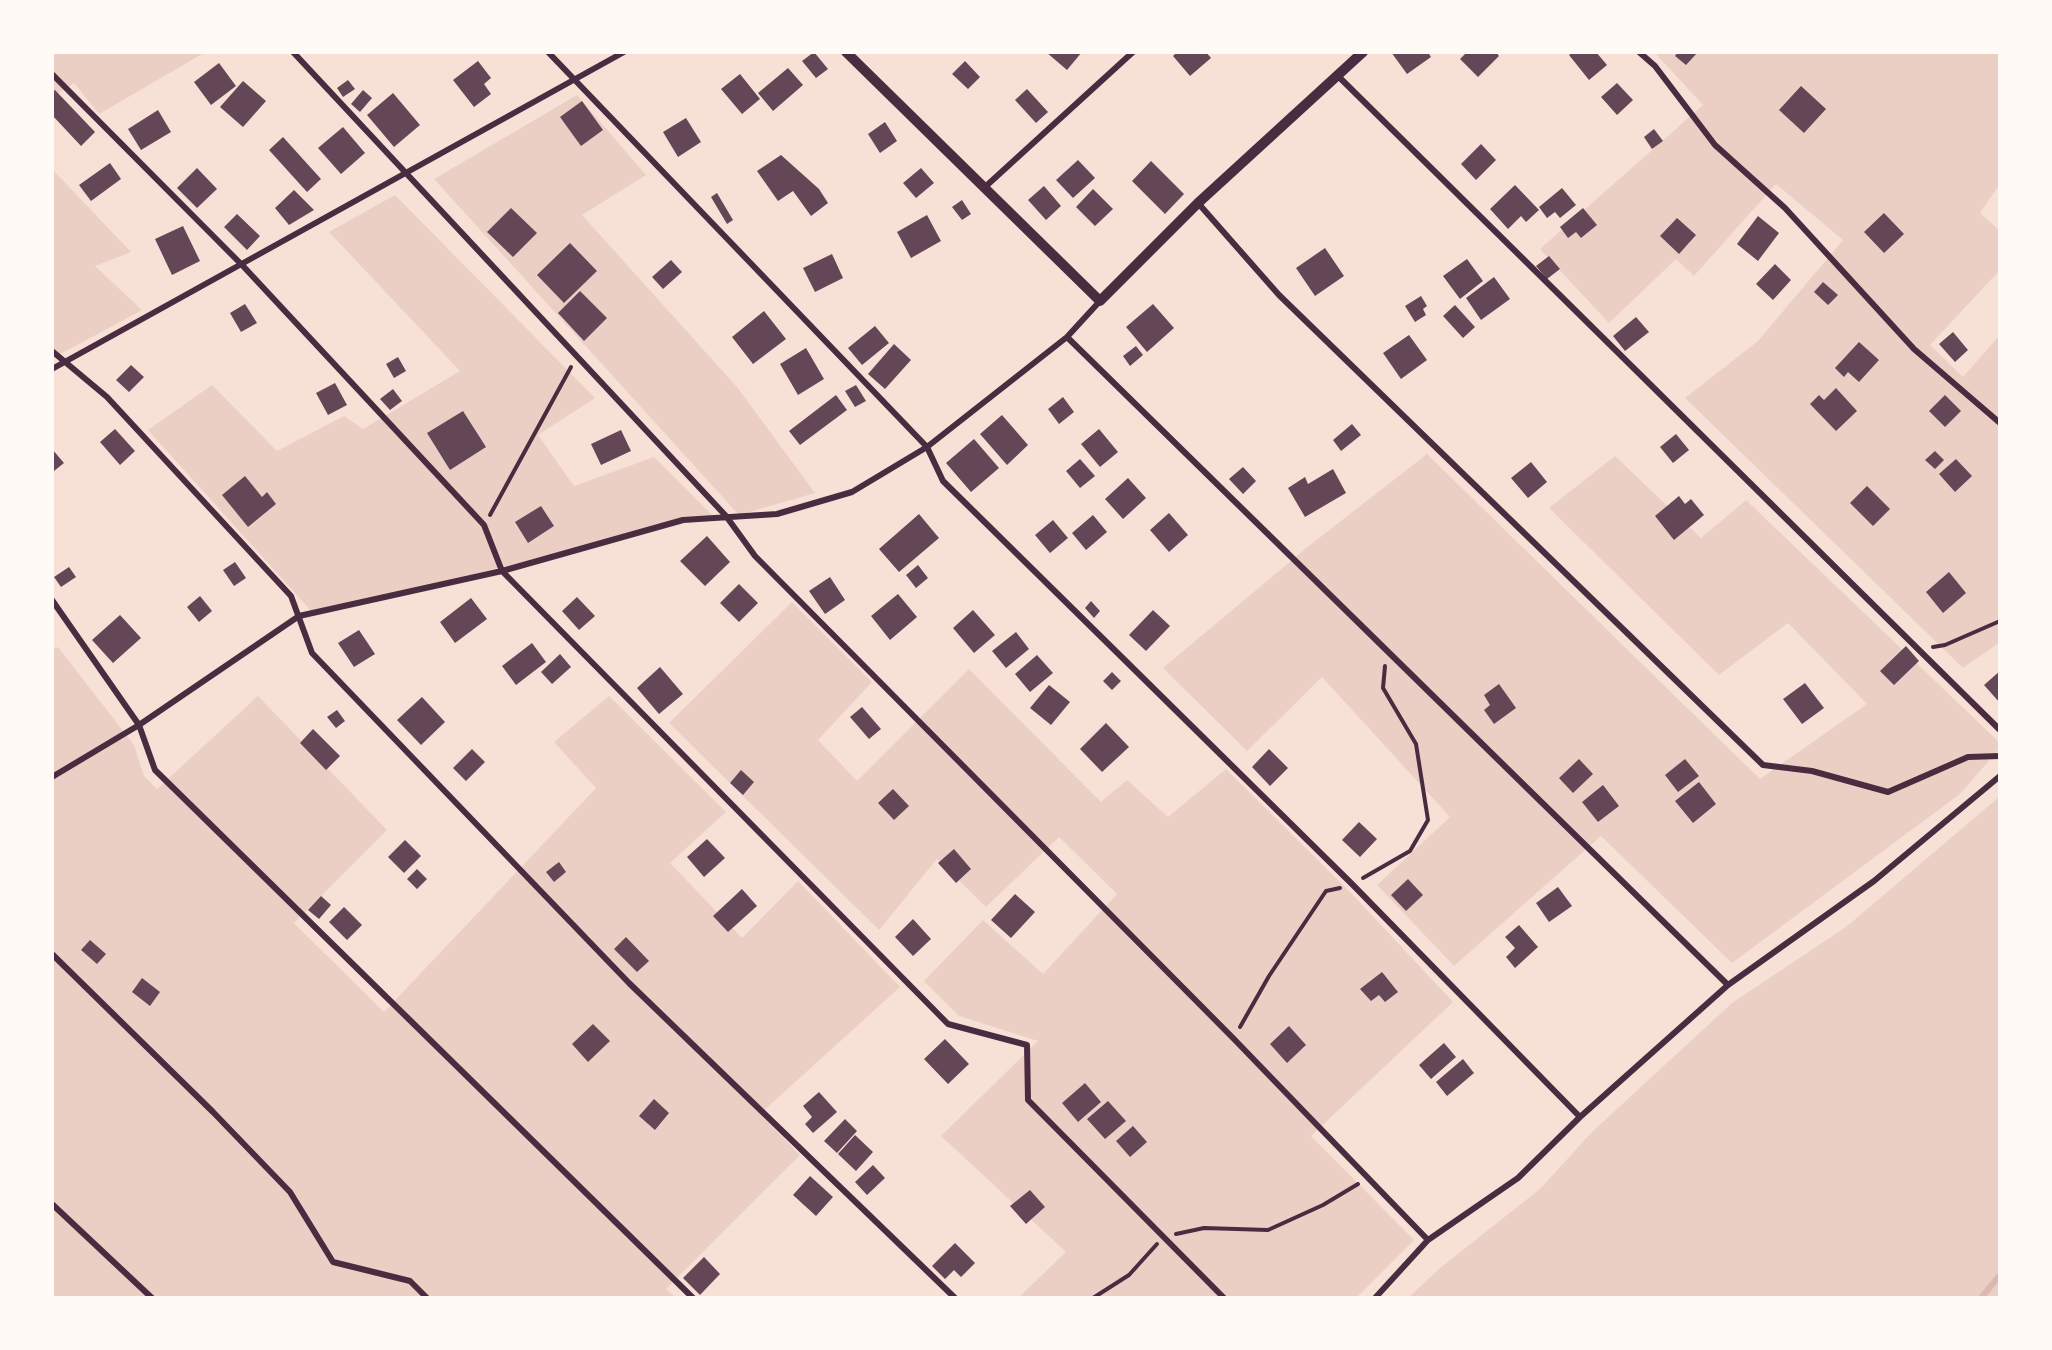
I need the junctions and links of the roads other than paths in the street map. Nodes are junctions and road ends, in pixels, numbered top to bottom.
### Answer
1 (293, 52) edge
2 (548, 52) edge
3 (624, 52) edge
4 (846, 52) edge
5 (1133, 52) edge
6 (1364, 52) edge
7 (1639, 52) edge
8 (52, 74) edge
9 (1339, 77) junction
10 (576, 80) junction
11 (406, 171) junction
12 (986, 187) junction
13 (1198, 203) junction
14 (243, 266) junction
15 (1100, 301) junction
16 (1067, 337) junction
17 (52, 351) edge
18 (63, 363) junction
19 (52, 369) edge
20 (2000, 423) edge
21 (927, 447) junction
22 (726, 516) junction
23 (502, 571) junction
24 (52, 600) edge
25 (299, 616) junction
26 (139, 725) junction
27 (2000, 730) edge
28 (2000, 756) edge
29 (2000, 776) edge
30 (52, 777) edge
31 (52, 954) edge
32 (1728, 985) junction
33 (1580, 1117) junction
34 (52, 1204) edge
35 (1428, 1239) junction
36 (152, 1298) edge
37 (427, 1298) edge
38 (693, 1298) edge
39 (956, 1298) edge
40 (1224, 1298) edge
41 (1375, 1298) edge

1 - 11 street
2 - 10 street
3 - 10 street
4 - 12 street
5 - 12 street
6 - 9 street
7 - 20 street
8 - 14 street
9 - 13 street
9 - 27 street
10 - 11 street
10 - 21 street
11 - 14 street
11 - 22 street
12 - 15 street
13 - 15 street
13 - 28 street
14 - 18 street
14 - 23 street
15 - 16 street
16 - 21 street
16 - 32 street
17 - 18 street
18 - 19 street
18 - 25 street
21 - 22 street
21 - 33 street
22 - 23 street
22 - 35 street
23 - 25 street
23 - 40 street
24 - 26 street
25 - 26 street
25 - 39 street
26 - 30 street
26 - 38 street
29 - 32 street
31 - 37 street
32 - 33 street
33 - 35 street
34 - 36 street
35 - 41 street

